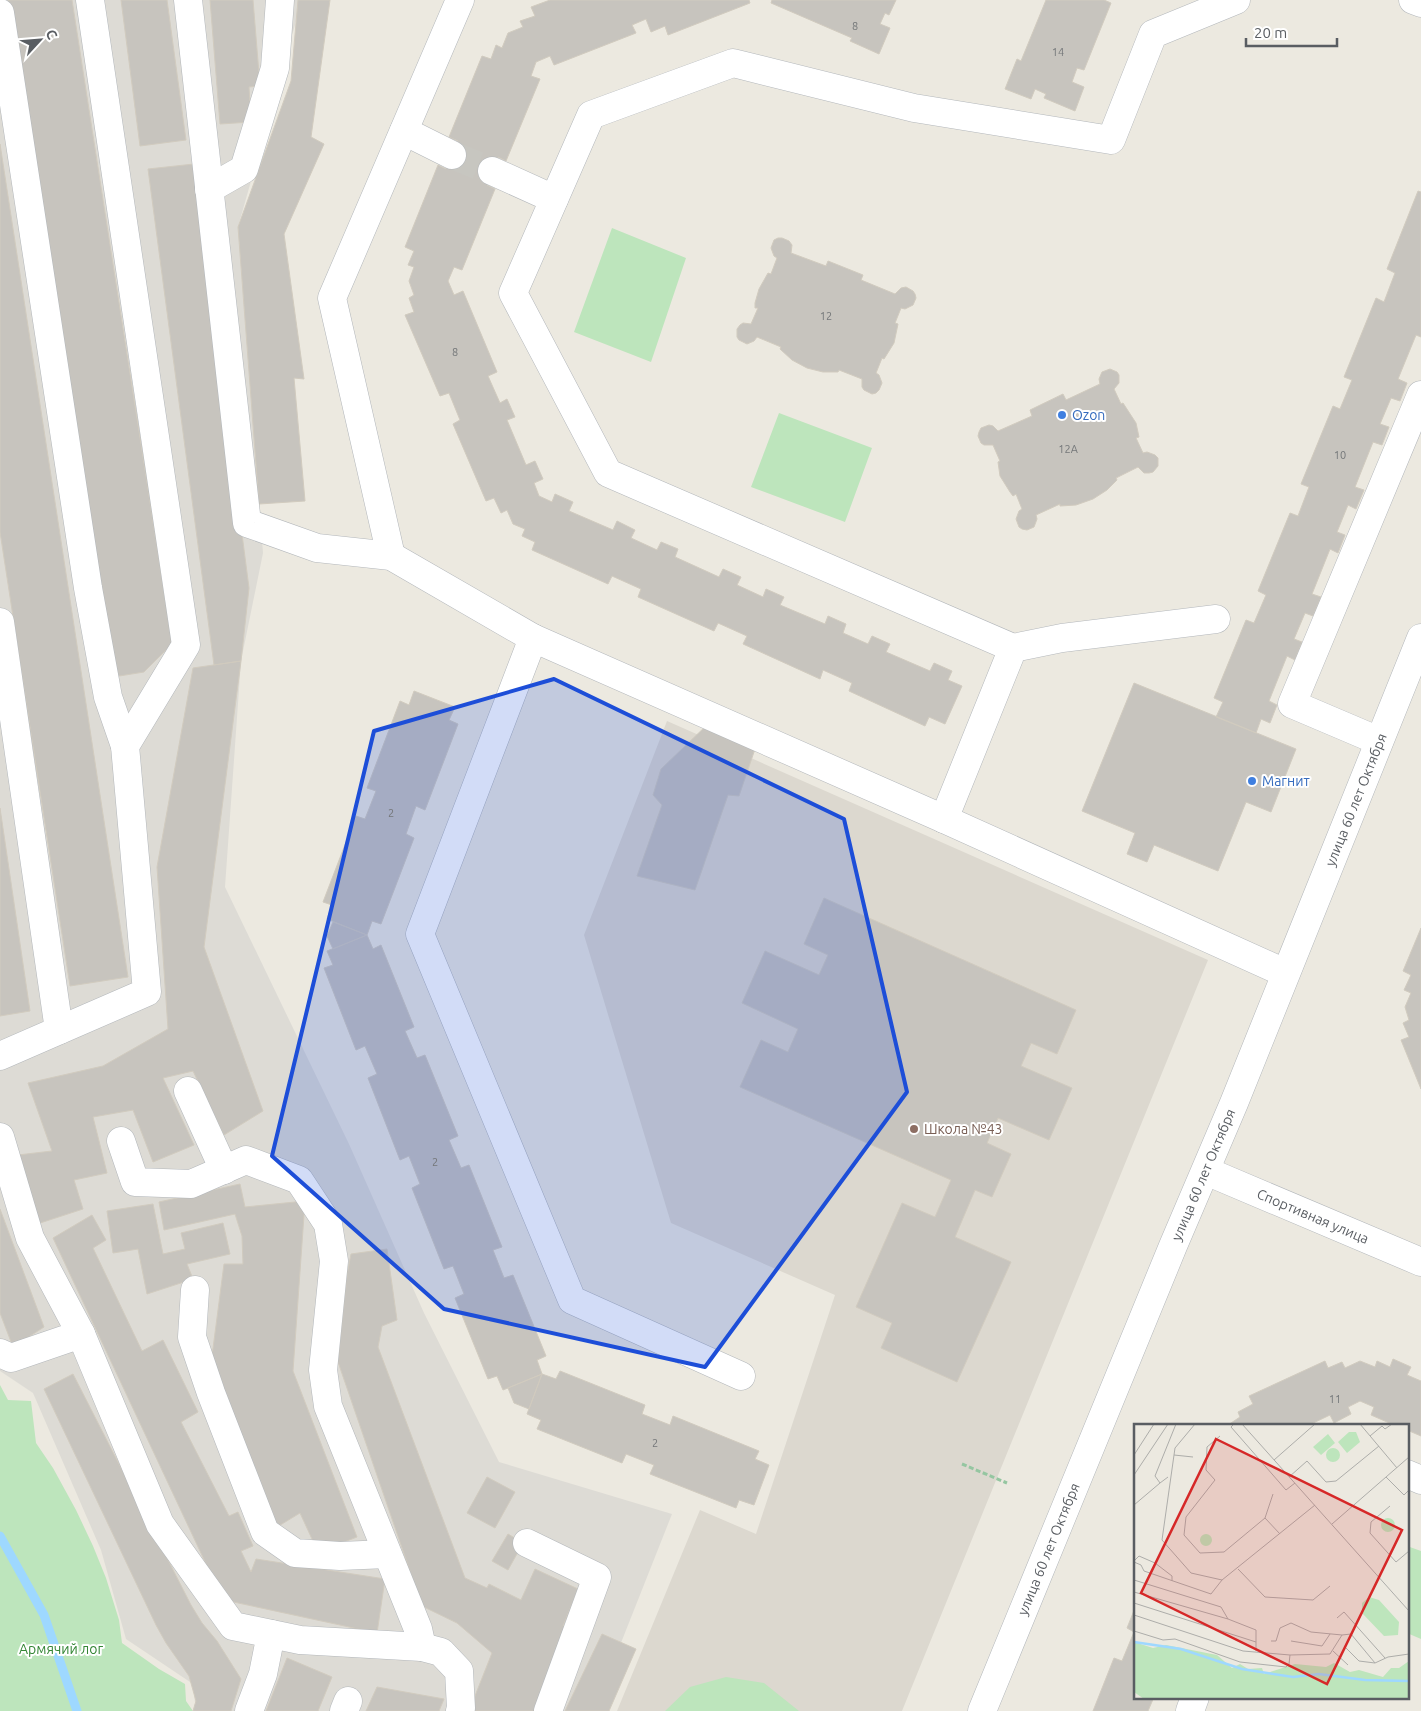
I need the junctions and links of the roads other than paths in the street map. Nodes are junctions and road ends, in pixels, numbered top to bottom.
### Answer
1 (90, 0) edge
2 (188, 0) edge
3 (280, 0) edge
4 (460, 0) edge
5 (1236, 0) edge
6 (1413, 0) edge
7 (1421, 3) edge
8 (0, 13) edge
9 (404, 130) junction
10 (452, 155) tunnel mouth
11 (492, 171) tunnel mouth
12 (209, 189) junction
13 (554, 199) junction
14 (1421, 395) edge
15 (391, 556) junction
16 (1216, 619) dead end
17 (0, 622) edge
18 (533, 638) junction
19 (1421, 638) edge
20 (1013, 648) junction
21 (1413, 682) edge
22 (1379, 741) junction
23 (125, 746) junction
24 (944, 819) junction
25 (1286, 973) junction
26 (59, 1030) junction
27 (0, 1056) edge
28 (188, 1091) dead end
29 (0, 1137) edge
30 (121, 1141) dead end
31 (224, 1170) junction
32 (1206, 1171) junction
33 (1421, 1262) edge
34 (195, 1290) dead end
35 (81, 1334) junction
36 (0, 1353) edge
37 (741, 1376) dead end
38 (1408, 1474) edge
39 (1421, 1480) edge
40 (526, 1543) dead end
41 (387, 1554) junction
42 (271, 1634) junction
43 (422, 1647) junction
44 (1195, 1698) edge
45 (250, 1711) edge
46 (460, 1711) edge
47 (548, 1711) edge
48 (982, 1711) edge
49 (1190, 1711) edge

1 - 23 street
2 - 12 street
3 - 12 street
4 - 9 street
5 - 13 street
6 - 7 street
8 - 23 street
9 - 10 street
9 - 15 street
11 - 13 street
12 - 15 street
13 - 20 street
14 - 22 street
15 - 18 street
16 - 20 street
17 - 26 street
18 - 24 street
18 - 37 street
19 - 21 street, улица 60 лет Октября
20 - 24 street
21 - 22 street, улица 60 лет Октября
22 - 25 street, улица 60 лет Октября
23 - 26 street
24 - 25 street
25 - 32 street, улица 60 лет Октября
26 - 27 street
28 - 31 street
29 - 35 street
30 - 31 street
31 - 41 street
32 - 33 street, Спортивная улица
32 - 48 street, улица 60 лет Октября
34 - 41 street
35 - 36 street
35 - 42 street
38 - 39 street
40 - 47 street
41 - 43 street
42 - 43 street
42 - 45 street
43 - 46 street
44 - 49 street

